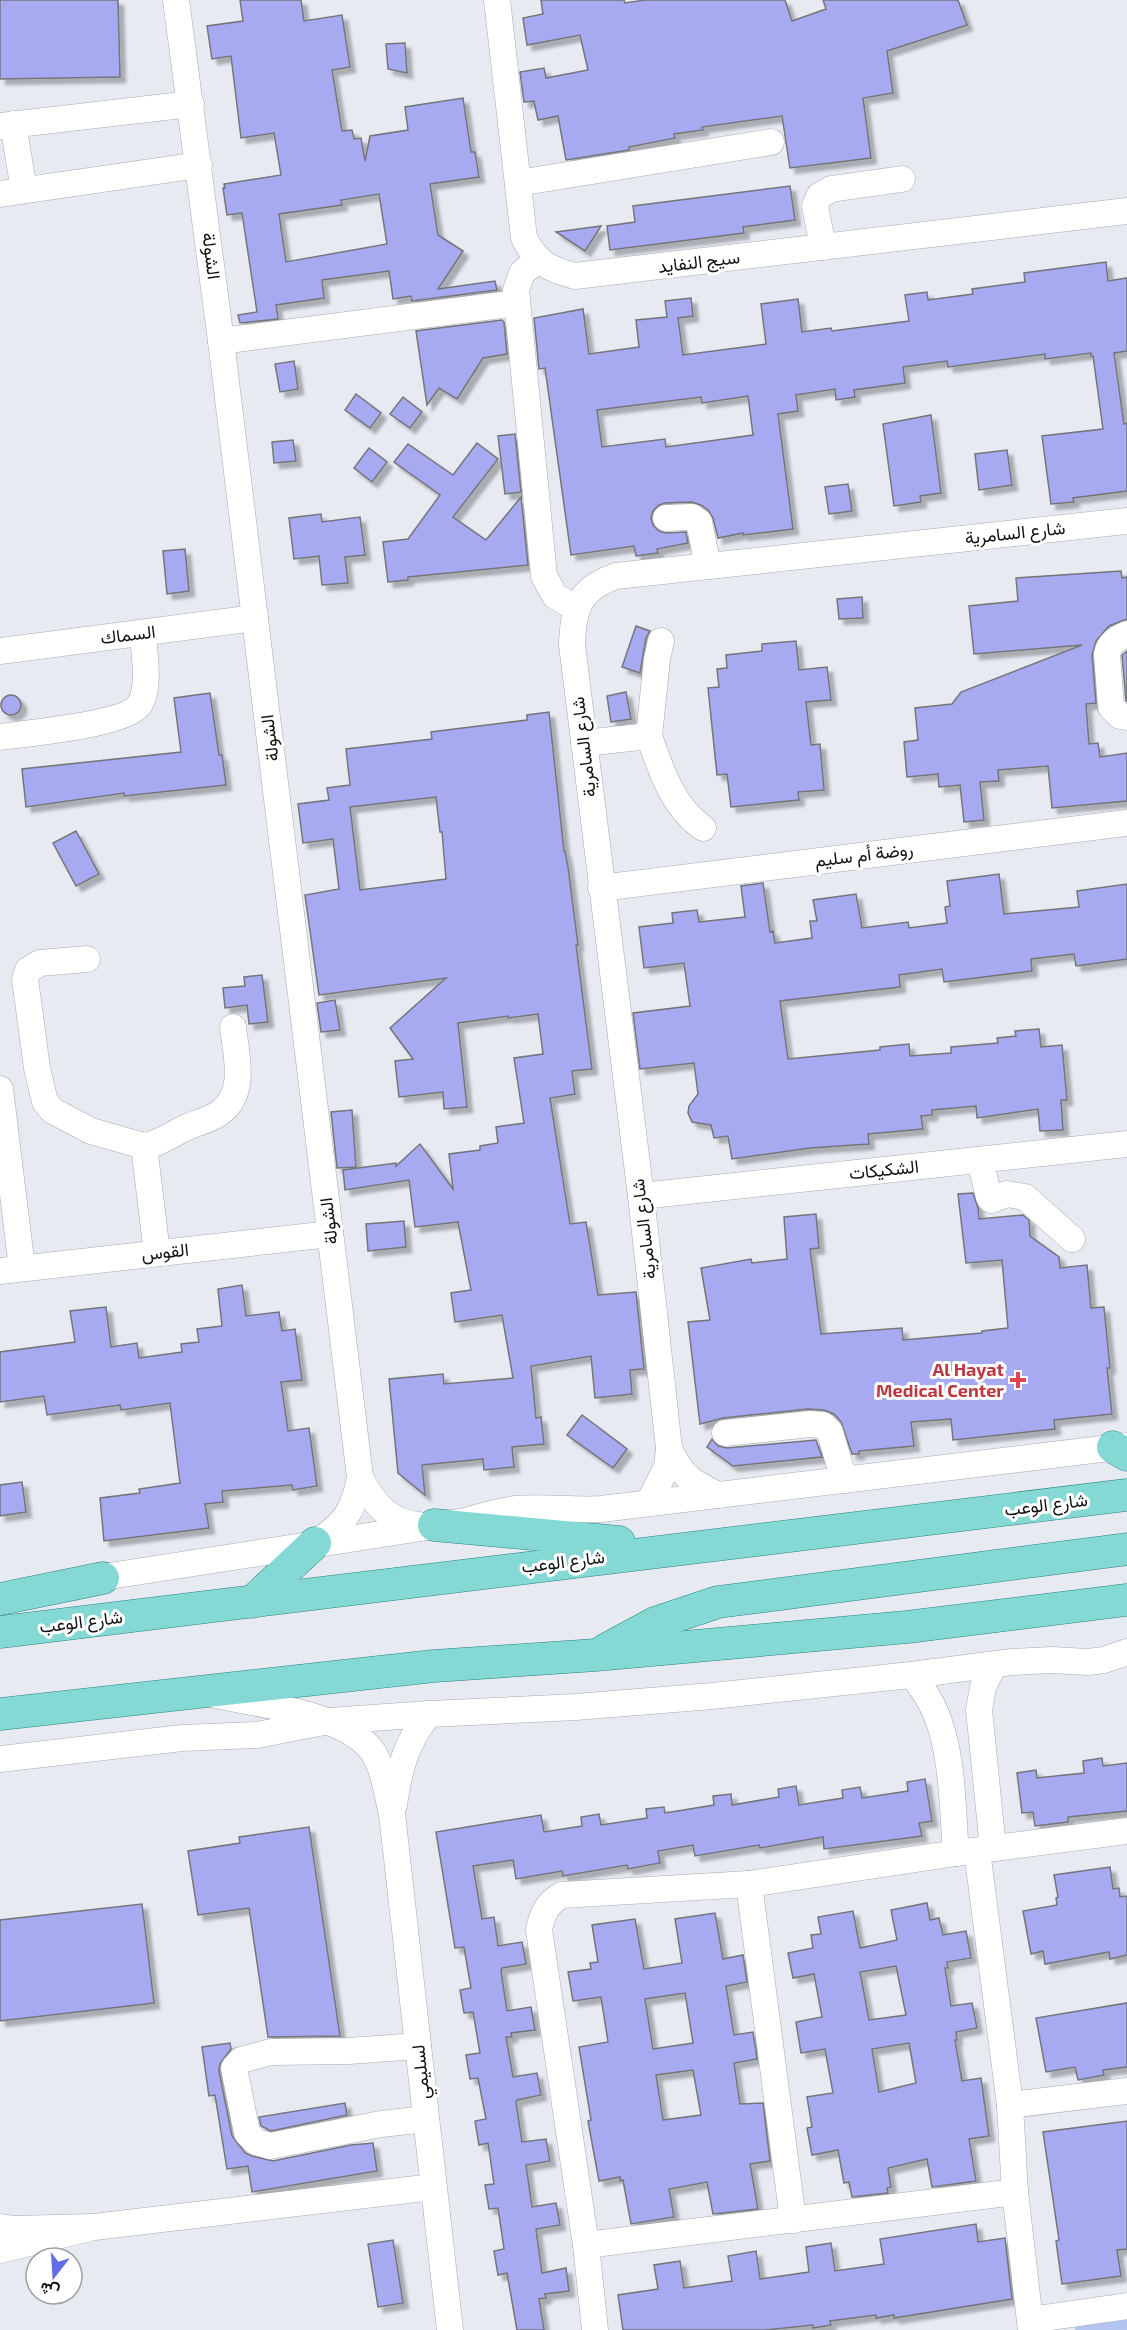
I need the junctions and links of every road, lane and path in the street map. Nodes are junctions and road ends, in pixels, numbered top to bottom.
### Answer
1 (176, 0) edge
2 (497, 0) edge
3 (191, 104) junction
4 (7, 125) edge
5 (771, 142) dead end
6 (199, 165) junction
7 (902, 179) dead end
8 (518, 183) junction
9 (12, 192) edge
10 (1127, 211) edge
11 (823, 247) junction
12 (538, 259) junction
13 (517, 303) junction
14 (221, 341) junction
15 (666, 518) dead end
16 (1127, 521) edge
17 (708, 566) junction
18 (577, 609) junction
19 (255, 618) junction
20 (142, 633) junction
21 (1127, 634) edge
22 (661, 641) dead end
23 (0, 651) edge
24 (1127, 717) edge
25 (649, 736) junction
26 (0, 737) edge
27 (584, 743) junction
28 (1127, 823) edge
29 (703, 828) dead end
30 (601, 888) junction
31 (87, 959) dead end
32 (233, 1028) dead end
33 (0, 1089) edge
34 (1127, 1144) edge
35 (144, 1146) junction
36 (980, 1160) junction
37 (641, 1196) junction
38 (330, 1234) junction
39 (1072, 1239) dead end
40 (157, 1253) junction
41 (11, 1269) edge
42 (725, 1433) dead end
43 (669, 1448) junction
44 (1122, 1449) edge
45 (360, 1477) junction
46 (844, 1480) junction
47 (718, 1495) junction
48 (1127, 1495) edge
49 (649, 1502) junction
50 (434, 1525) junction
51 (315, 1543) junction
52 (686, 1547) junction
53 (1127, 1549) edge
54 (103, 1578) junction
55 (0, 1590) edge
56 (0, 1599) edge
57 (1127, 1600) edge
58 (252, 1602) junction
59 (0, 1632) edge
60 (1127, 1652) edge
61 (596, 1655) junction
62 (994, 1665) junction
63 (911, 1675) junction
64 (206, 1692) junction
65 (0, 1714) edge
66 (429, 1714) junction
67 (329, 1721) junction
68 (0, 1760) edge
69 (392, 1814) junction
70 (1127, 1831) edge
71 (975, 1850) junction
72 (749, 1884) junction
73 (418, 2046) junction
74 (1127, 2091) edge
75 (1010, 2105) junction
76 (426, 2120) junction
77 (433, 2187) junction
78 (1015, 2192) junction
79 (793, 2220) junction
80 (0, 2227) edge
81 (94, 2227) junction
82 (586, 2245) junction
83 (0, 2250) edge
84 (1127, 2306) edge
85 (1030, 2325) edge
86 (450, 2330) edge
87 (595, 2330) edge

1 - 3 street, الشولة
2 - 8 street
3 - 4 street
3 - 6 street, الشولة
4 - 9 street
5 - 8 street
6 - 9 street
6 - 14 street, الشولة
7 - 11 street
8 - 12 street
10 - 11 street, سيج النفايد
11 - 12 street, سيج النفايد
12 - 13 street
13 - 14 street
13 - 18 street
14 - 19 street, الشولة
15 - 17 street
16 - 17 street, شارع السامرية
17 - 18 street, شارع السامرية
18 - 27 street, شارع السامرية
19 - 20 street, السماك
19 - 38 street, الشولة
20 - 23 street, السماك
20 - 26 street
21 - 24 street
22 - 25 street
25 - 27 street
25 - 29 street
27 - 30 street, شارع السامرية
28 - 30 street, روضة أم سليم
30 - 37 street, شارع السامرية
31 - 35 street
32 - 35 street
33 - 41 street
34 - 36 street, الشكيكات
35 - 40 street
36 - 37 street, الشكيكات
36 - 39 street
37 - 43 street, شارع السامرية
38 - 40 street, القوس
38 - 45 street, الشولة
40 - 41 street, القوس
42 - 46 street
43 - 47 street, شارع السامرية
43 - 49 street, شارع السامرية
44 - 46 street
45 - 50 street, الشولة
45 - 51 street, الشولة
46 - 47 street
47 - 49 street
48 - 52 main road, شارع الوعب
49 - 50 street
50 - 51 street
50 - 52 main road
51 - 54 street
51 - 58 main road
52 - 58 main road, شارع الوعب
53 - 61 main road
54 - 55 street
54 - 56 main road
57 - 61 main road
58 - 59 main road, شارع الوعب
60 - 62 street
61 - 64 main road
62 - 63 street
62 - 71 street
63 - 66 street
63 - 71 street
64 - 65 main road
64 - 67 street, لسليمي
66 - 67 street
66 - 69 street, لسليمي
67 - 68 street
67 - 69 street, لسليمي
69 - 73 street, لسليمي
70 - 71 street
71 - 72 street
71 - 75 street
72 - 79 street
72 - 82 street
73 - 76 street, لسليمي
73 - 76 street
74 - 75 street
75 - 78 street
76 - 77 street, لسليمي
77 - 81 street
77 - 86 street, لسليمي
78 - 79 street
78 - 85 street
79 - 82 street
80 - 81 street
81 - 83 street
82 - 87 street
84 - 85 street

